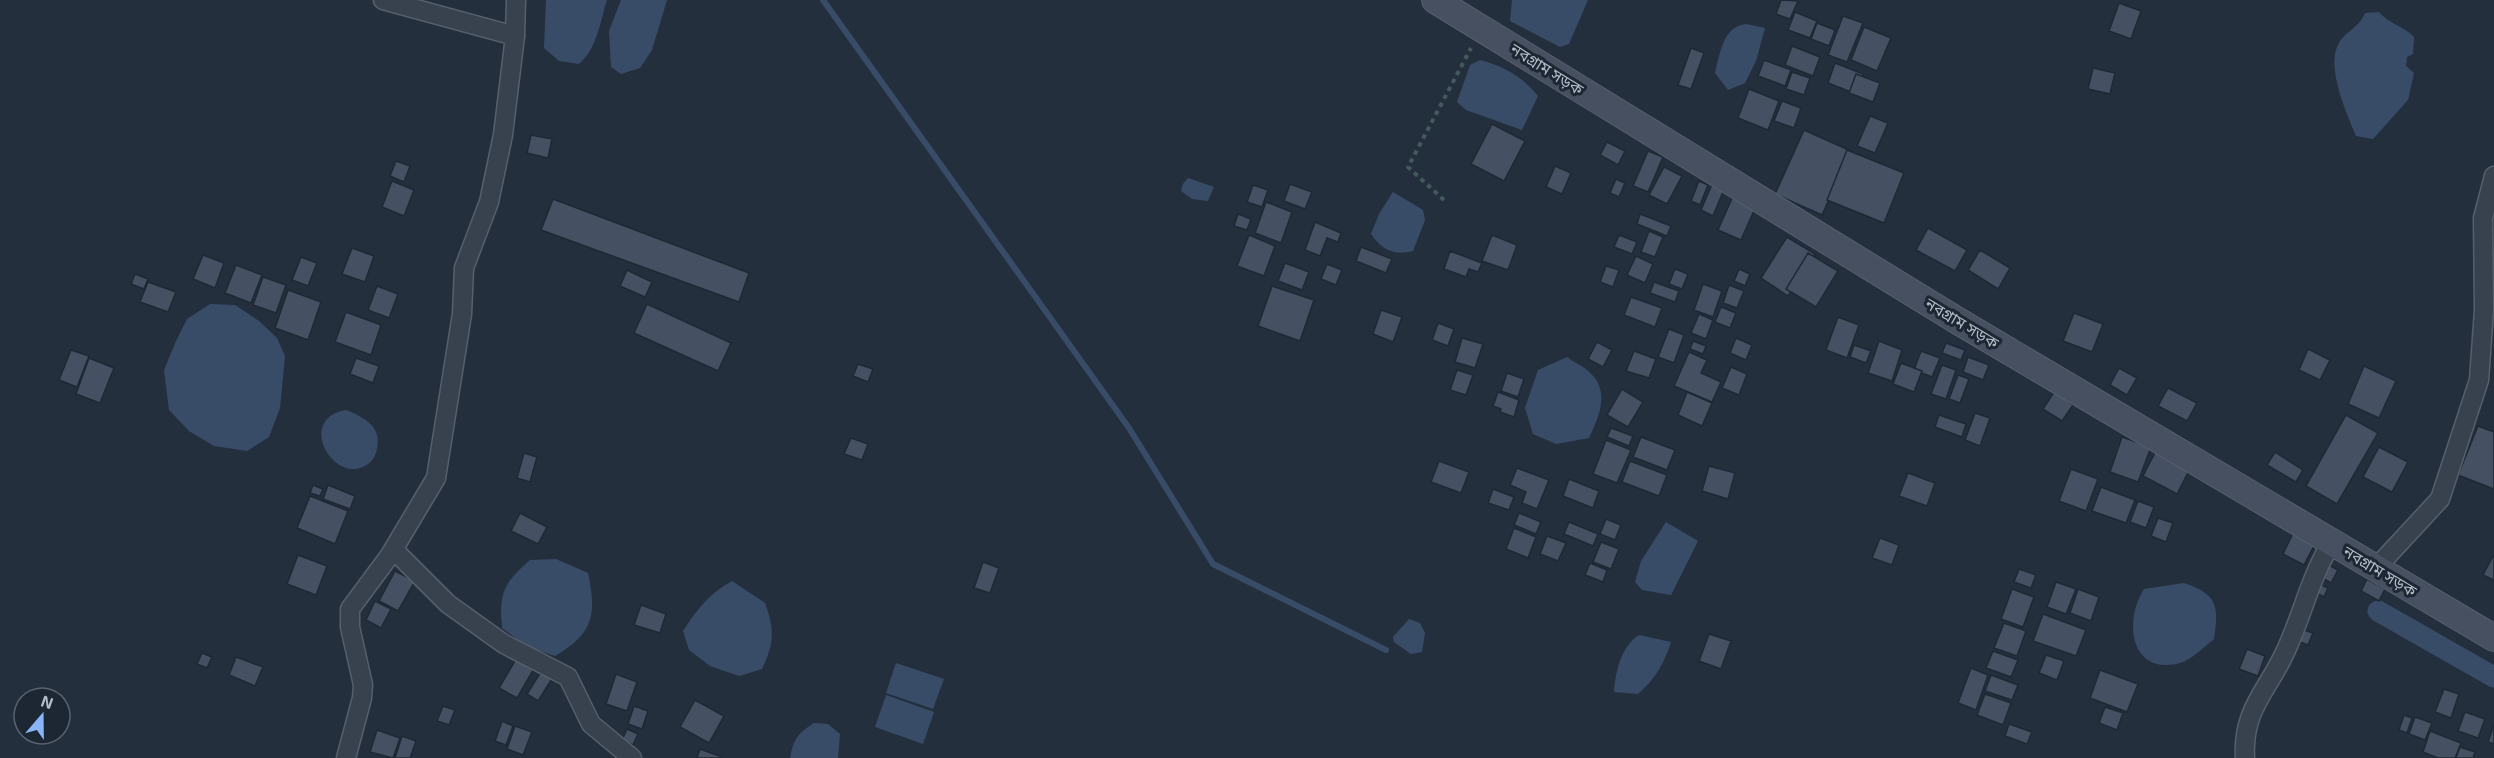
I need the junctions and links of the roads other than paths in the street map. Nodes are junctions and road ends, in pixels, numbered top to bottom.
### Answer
1 (383, 0) edge
2 (516, 0) edge
3 (1435, 0) edge
4 (515, 36) junction
5 (2494, 176) edge
6 (2489, 321) edge
7 (2332, 542) junction
8 (394, 550) junction
9 (2376, 568) junction
10 (2494, 638) edge
11 (346, 758) edge
12 (632, 758) edge
13 (2245, 758) edge

1 - 4 street
2 - 4 street
3 - 7 main road, নবগ্রাম সড়ক
4 - 8 street
5 - 6 street
6 - 9 street
7 - 9 main road, নবগ্রাম সড়ক
7 - 13 street
8 - 11 street
8 - 12 street
9 - 10 main road, নবগ্রাম সড়ক

